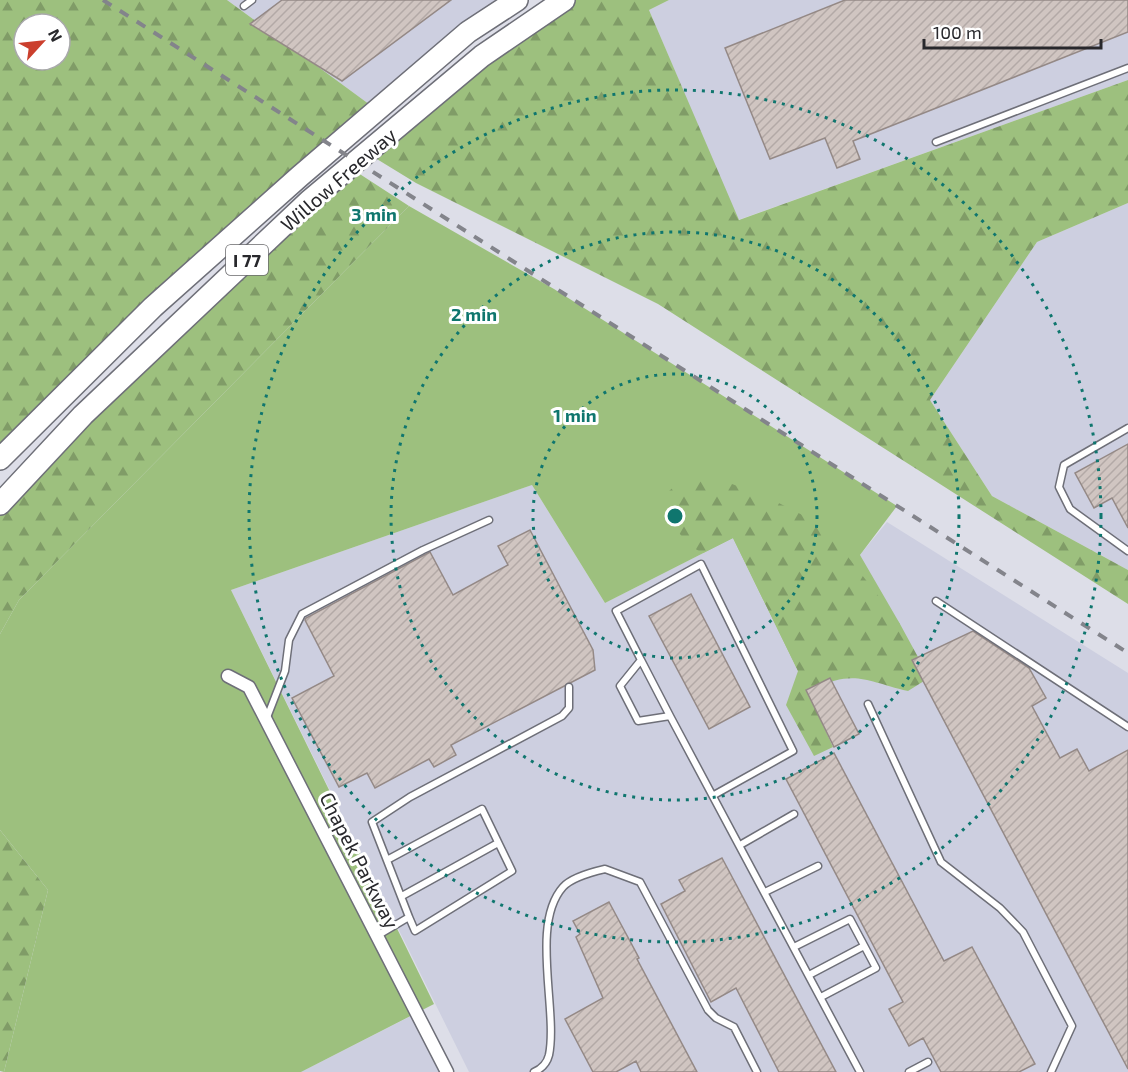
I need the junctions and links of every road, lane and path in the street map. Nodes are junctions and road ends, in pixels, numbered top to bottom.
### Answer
1 (252, 0) edge
2 (517, 0) edge
3 (564, 0) edge
4 (244, 6) dead end
5 (1128, 68) edge
6 (936, 142) dead end
7 (1128, 428) edge
8 (0, 459) edge
9 (0, 504) edge
10 (489, 520) dead end
11 (1128, 550) edge
12 (936, 601) dead end
13 (641, 660) junction
14 (228, 676) dead end
15 (569, 687) dead end
16 (868, 704) dead end
17 (670, 716) junction
18 (266, 721) junction
19 (1128, 727) edge
20 (714, 795) junction
21 (794, 814) dead end
22 (498, 843) junction
23 (740, 845) junction
24 (387, 860) junction
25 (818, 866) dead end
26 (765, 892) junction
27 (402, 896) junction
28 (410, 917) junction
29 (377, 936) junction
30 (864, 946) junction
31 (794, 947) junction
32 (809, 975) junction
33 (821, 997) junction
34 (928, 1062) dead end
35 (447, 1072) edge
36 (534, 1072) edge
37 (757, 1072) edge
38 (861, 1072) edge
39 (909, 1072) edge
40 (1051, 1072) edge

1 - 4 lane
2 - 8 highway, Willow Freeway / I 77
3 - 9 highway, Willow Freeway / I 77
5 - 6 lane
7 - 11 lane
10 - 18 lane
12 - 19 lane
13 - 17 lane
13 - 17 lane
13 - 20 lane
14 - 18 street, Chapek Parkway
15 - 24 lane
16 - 40 lane
17 - 20 lane
18 - 29 street, Chapek Parkway
20 - 23 lane
21 - 23 lane
22 - 24 lane
22 - 27 lane
22 - 28 lane
23 - 26 lane
24 - 27 lane
25 - 26 lane
26 - 31 lane
27 - 28 lane
28 - 29 lane
29 - 35 street, Chapek Parkway
30 - 31 lane
30 - 32 lane
30 - 33 lane
31 - 32 lane
32 - 33 lane
33 - 38 lane
34 - 39 lane
36 - 37 lane

